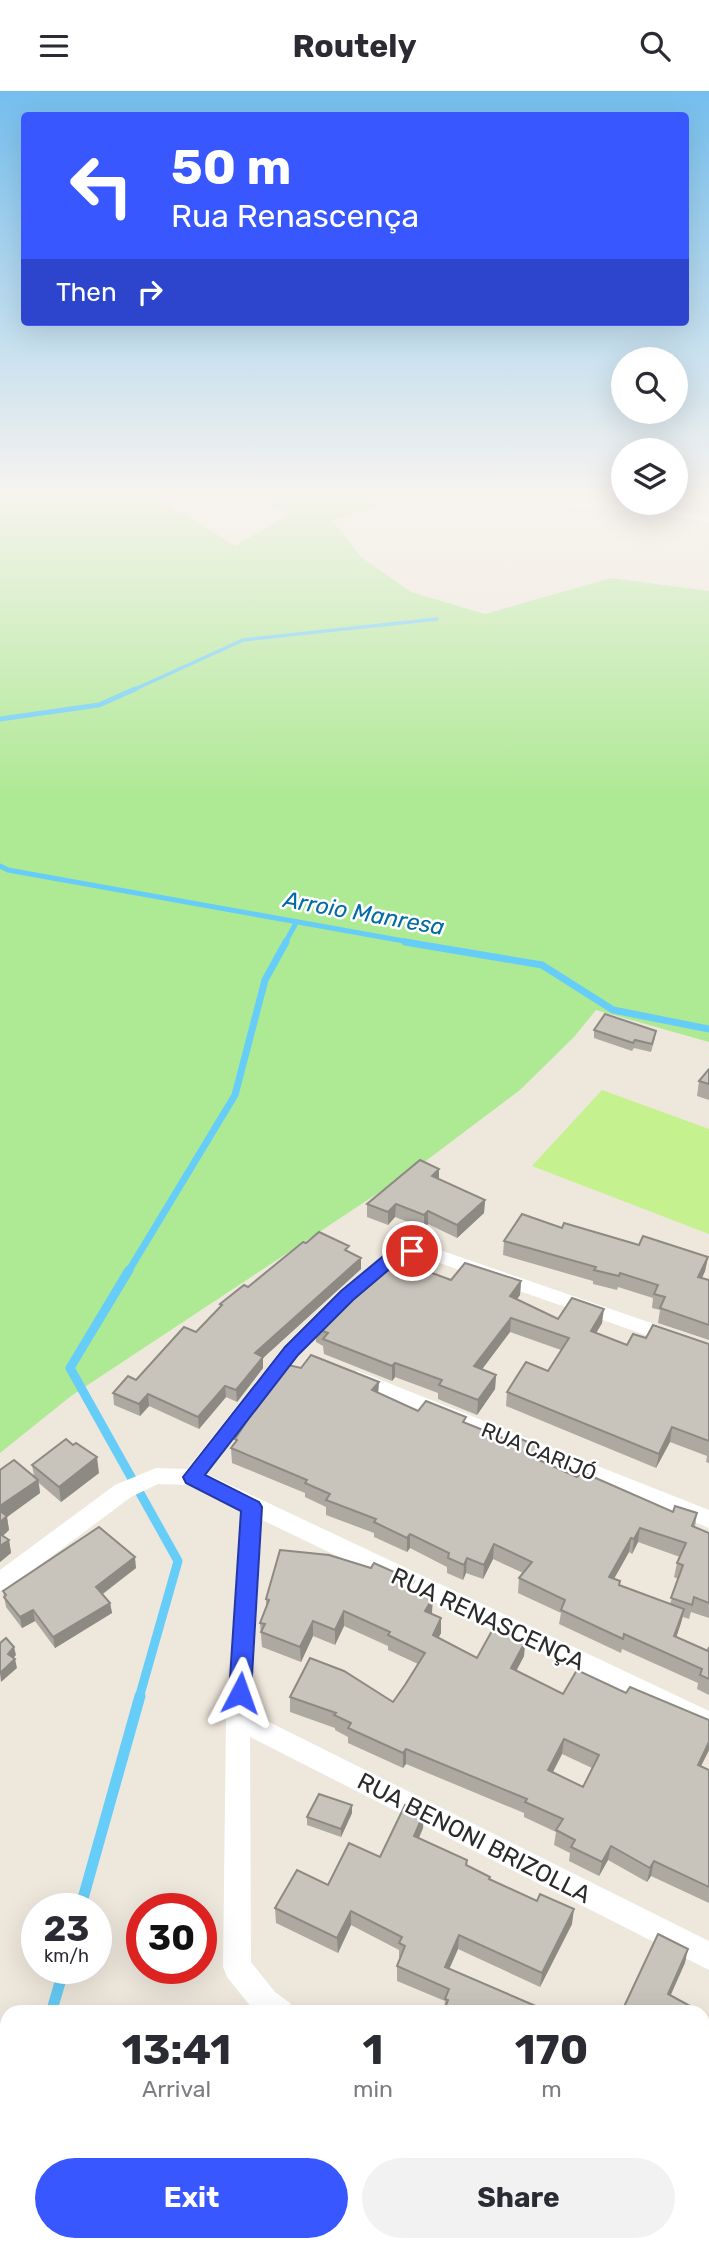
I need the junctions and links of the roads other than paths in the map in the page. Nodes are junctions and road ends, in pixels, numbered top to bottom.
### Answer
1 (709, 1350) edge
2 (292, 1351) junction
3 (317, 1361) edge
4 (342, 1371) edge
5 (193, 1477) junction
6 (252, 1507) junction
7 (709, 1519) edge
8 (0, 1581) edge
9 (238, 1719) junction
10 (709, 1723) edge
11 (709, 1956) edge
12 (269, 2005) edge

1 - 2 street
2 - 3 street
2 - 5 street
4 - 7 street, RUA CARIJÓ
5 - 6 street, RUA RENASCENÇA
5 - 8 street
6 - 9 street
6 - 10 street, RUA RENASCENÇA
9 - 11 street, RUA BENONI BRIZOLLA
9 - 12 street

